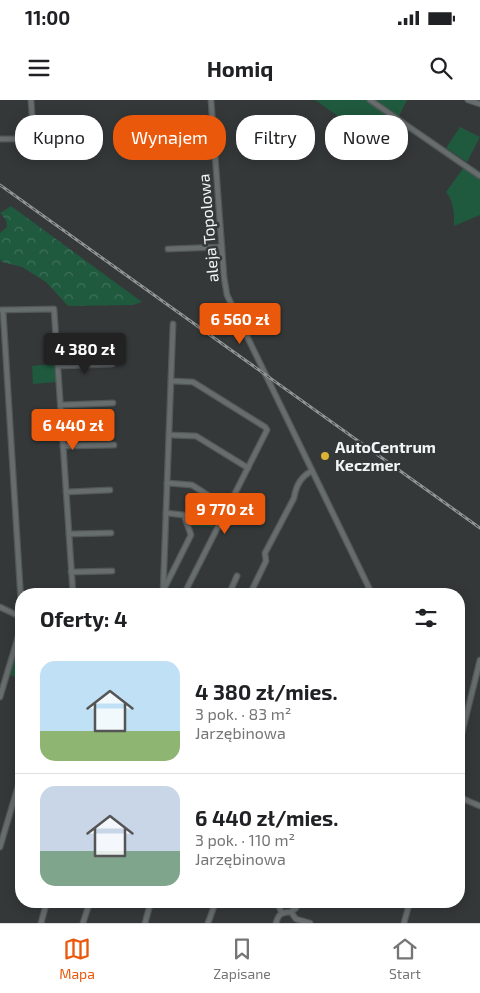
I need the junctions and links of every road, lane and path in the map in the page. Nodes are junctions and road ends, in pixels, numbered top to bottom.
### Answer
1 (31, 100) edge
2 (211, 100) edge
3 (370, 100) edge
4 (468, 100) edge
5 (480, 104) edge
6 (0, 140) edge
7 (480, 176) edge
8 (222, 247) junction
9 (168, 249) dead end
10 (1, 310) edge
11 (173, 324) dead end
12 (112, 364) dead end
13 (58, 366) junction
14 (171, 381) junction
15 (113, 403) dead end
16 (61, 405) junction
17 (169, 436) junction
18 (114, 445) dead end
19 (63, 446) junction
20 (248, 468) junction
21 (312, 471) junction
22 (167, 483) junction
23 (110, 490) dead end
24 (66, 492) junction
25 (228, 508) junction
26 (166, 513) junction
27 (111, 532) dead end
28 (69, 534) junction
29 (112, 571) dead end
30 (71, 572) junction
31 (237, 576) dead end
32 (20, 588) edge
33 (72, 588) edge
34 (163, 588) edge
35 (165, 588) edge
36 (187, 588) edge
37 (231, 588) edge
38 (253, 588) edge
39 (369, 588) edge
40 (0, 607) edge
41 (15, 613) edge
42 (15, 647) edge
43 (480, 660) edge
44 (0, 697) edge
45 (465, 721) edge
46 (15, 796) edge
47 (465, 800) edge
48 (480, 806) edge
49 (0, 847) edge
50 (45, 908) edge
51 (88, 908) edge
52 (149, 908) edge
53 (213, 908) edge
54 (280, 908) edge
55 (296, 908) edge
56 (408, 908) edge
57 (282, 912) junction
58 (291, 912) junction
59 (41, 923) edge
60 (83, 923) edge
61 (145, 923) edge
62 (208, 923) edge
63 (276, 923) edge
64 (310, 923) edge
65 (404, 923) edge

1 - 6 street
2 - 8 street, aleja Topolowa
3 - 7 street
4 - 5 street
8 - 9 street
8 - 21 street, aleja Topolowa
10 - 13 street
10 - 32 street
11 - 14 street
12 - 13 street
13 - 16 street
14 - 17 street
14 - 20 street
15 - 16 street
16 - 19 street
17 - 20 street
17 - 22 street
18 - 19 street
19 - 24 street
20 - 25 street
21 - 38 street
21 - 39 street, aleja Topolowa
22 - 25 street
22 - 26 street
23 - 24 street
24 - 28 street
25 - 36 street
26 - 34 street
26 - 35 street
27 - 28 street
28 - 30 street
29 - 30 street
30 - 33 street
31 - 37 street
40 - 41 street
42 - 44 street
43 - 45 street
46 - 49 street
47 - 48 street
50 - 59 street
51 - 60 street
52 - 61 street
53 - 62 street
54 - 57 street
55 - 58 street
56 - 65 street
57 - 58 street
57 - 63 street
58 - 64 street

